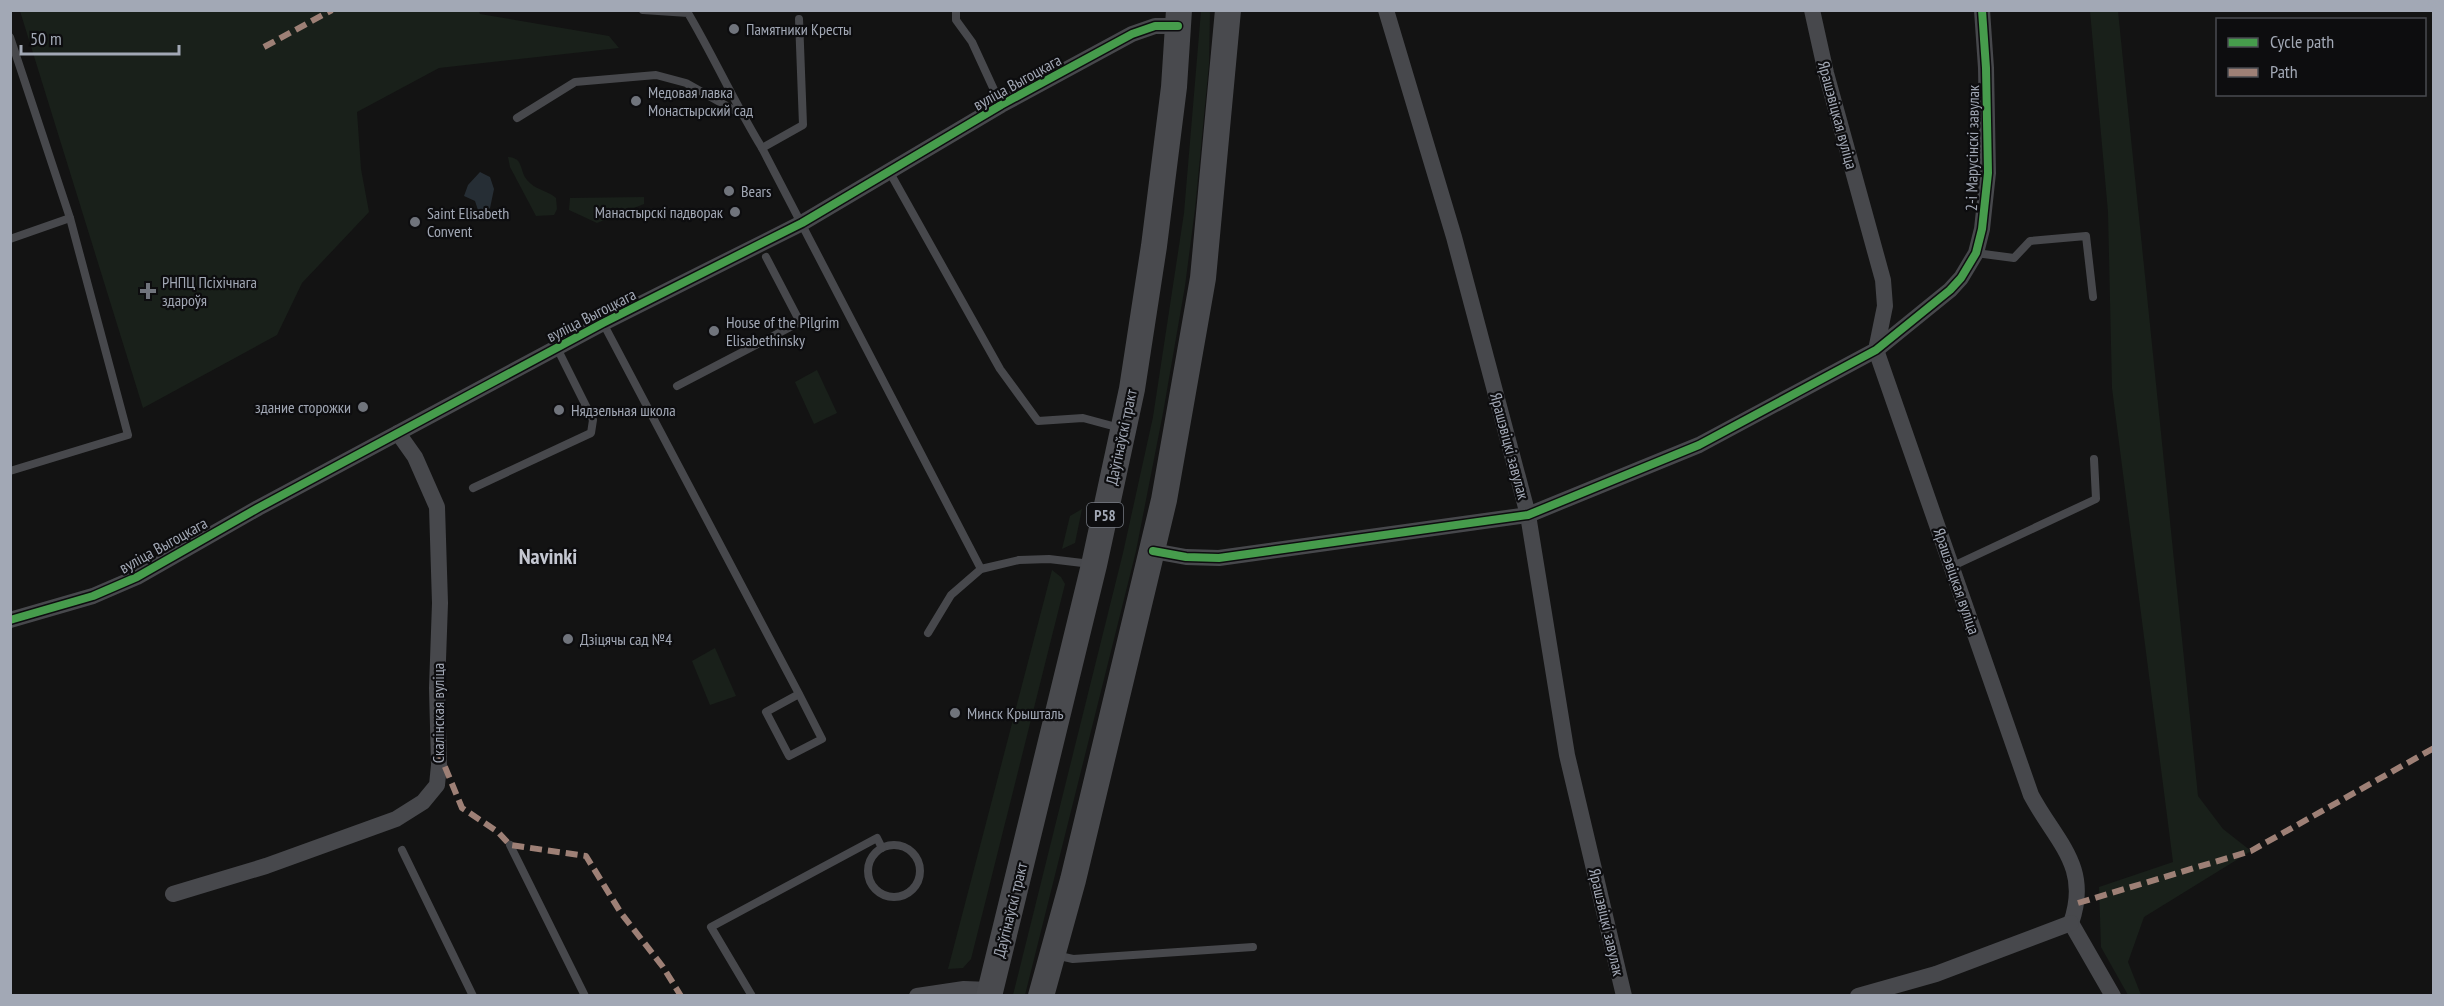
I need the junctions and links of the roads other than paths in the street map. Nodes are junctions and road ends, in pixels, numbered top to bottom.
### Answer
1 (643, 10) edge
2 (956, 10) edge
3 (1228, 10) edge
4 (1386, 10) edge
5 (1812, 10) edge
6 (1982, 10) edge
7 (1178, 18) edge
8 (799, 19) dead end
9 (10, 37) edge
10 (12, 49) edge
11 (1001, 105) junction
12 (742, 115) junction
13 (517, 118) dead end
14 (762, 148) junction
15 (889, 171) junction
16 (70, 218) junction
17 (802, 223) junction
18 (10, 239) edge
19 (1976, 254) junction
20 (766, 257) dead end
21 (2093, 297) dead end
22 (603, 323) junction
23 (556, 348) junction
24 (1876, 350) junction
25 (677, 386) dead end
26 (1124, 429) junction
27 (398, 433) junction
28 (2094, 459) dead end
29 (10, 471) edge
30 (473, 488) dead end
31 (1528, 515) junction
32 (1154, 551) junction
33 (1094, 565) junction
34 (1953, 566) junction
35 (981, 569) junction
36 (10, 620) edge
37 (928, 633) dead end
38 (798, 694) junction
39 (510, 845) dead end
40 (882, 848) junction
41 (402, 850) dead end
42 (173, 894) dead end
43 (2072, 924) junction
44 (1253, 947) dead end
45 (1052, 955) junction
46 (990, 993) edge
47 (473, 996) edge
48 (585, 996) edge
49 (752, 996) edge
50 (917, 996) edge
51 (1041, 996) edge
52 (1624, 996) edge
53 (1858, 996) edge
54 (2113, 996) edge

1 - 12 lane
2 - 11 lane
3 - 32 main road
4 - 31 street, Ярашэвіцкі завулак
5 - 24 street, Ярашэвіцкая вуліца
6 - 19 street, 2-і Марусінскі завулак
7 - 11 street, вуліца Выгоцкага
7 - 26 main road, Даўгінаўскі тракт / Р58
8 - 14 lane
9 - 10 lane
10 - 16 lane
11 - 15 street, вуліца Выгоцкага
12 - 13 lane
12 - 14 lane
14 - 17 lane
15 - 17 street, вуліца Выгоцкага
15 - 26 lane
16 - 18 lane
16 - 29 lane
17 - 22 street, вуліца Выгоцкага
17 - 35 lane
19 - 21 lane
19 - 24 street, 2-і Марусінскі завулак
20 - 25 lane
22 - 23 street, вуліца Выгоцкага
22 - 38 lane
23 - 27 street, вуліца Выгоцкага
23 - 30 lane
24 - 31 street, 2-і Марусінскі завулак
24 - 34 street, Ярашэвіцкая вуліца
26 - 33 main road, Даўгінаўскі тракт / Р58
27 - 36 street, вуліца Выгоцкага
27 - 42 street, Скалінская вуліца
28 - 34 lane
31 - 32 street, 2-і Марусінскі завулак
31 - 52 street, Ярашэвіцкі завулак
32 - 45 main road
33 - 35 lane
33 - 46 main road, Даўгінаўскі тракт / Р58
34 - 43 street, Ярашэвіцкая вуліца
35 - 37 lane
38 - 38 lane
39 - 48 lane
40 - 40 lane
40 - 49 lane
41 - 47 lane
43 - 53 street
43 - 54 street
44 - 45 lane
45 - 51 main road
46 - 50 street

